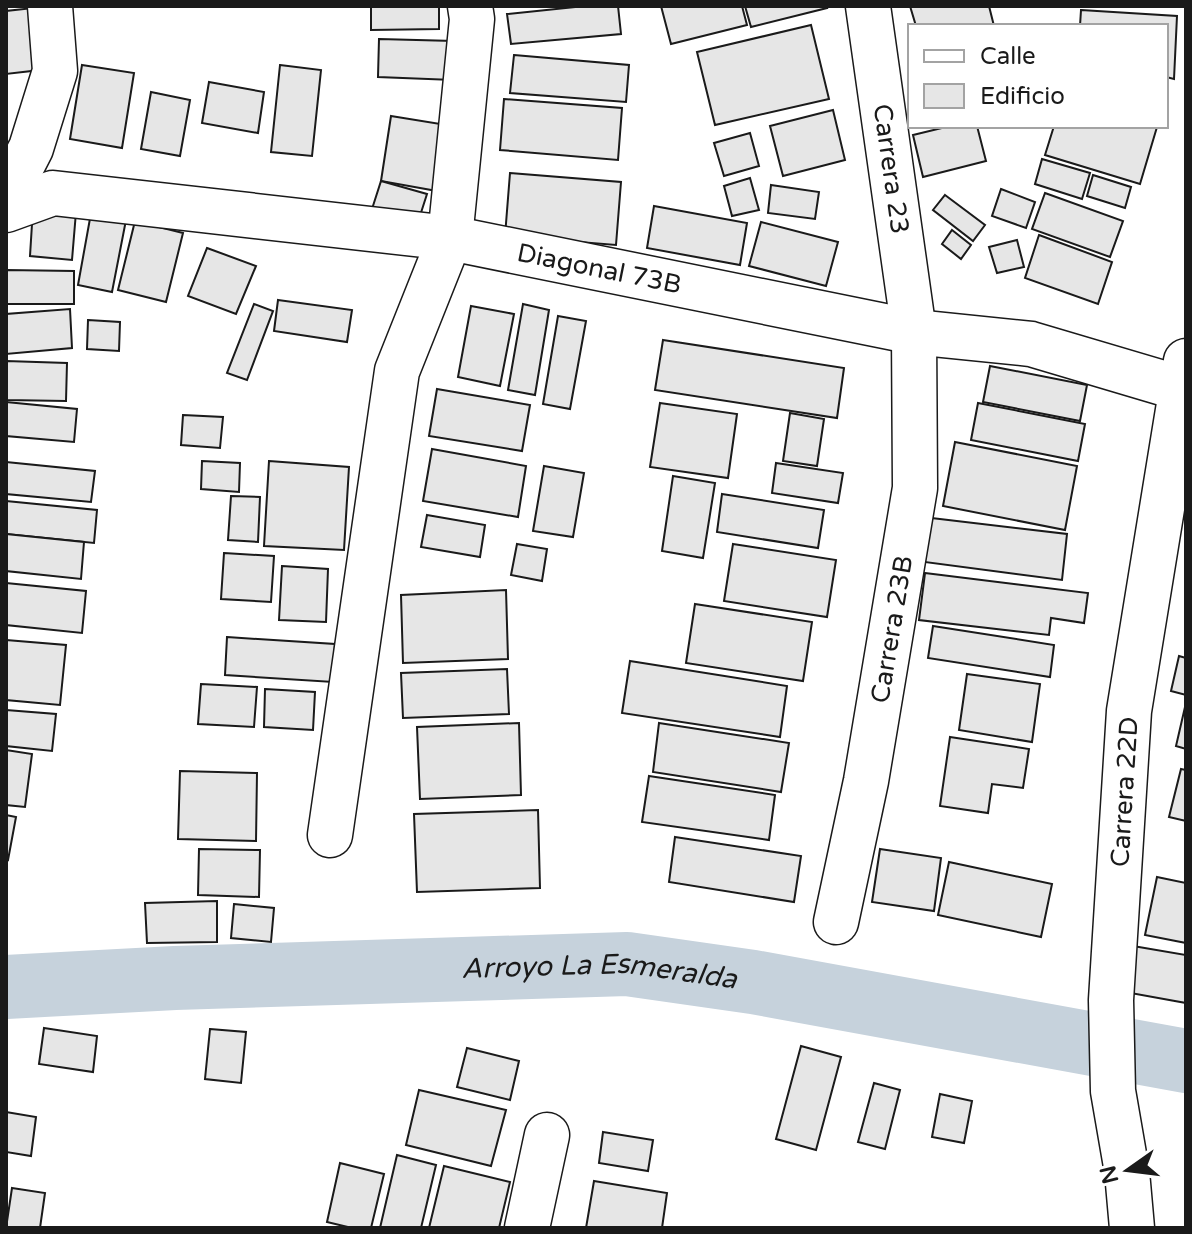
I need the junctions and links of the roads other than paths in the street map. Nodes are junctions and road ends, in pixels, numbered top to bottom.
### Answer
1 (50, 6) edge
2 (470, 6) edge
3 (868, 6) edge
4 (6, 197) edge
5 (6, 210) edge
6 (450, 238) junction
7 (914, 332) junction
8 (1185, 379) edge
9 (330, 835) dead end
10 (836, 922) dead end
11 (547, 1135) dead end
12 (527, 1228) edge
13 (1132, 1228) edge

1 - 4 street
2 - 6 street
3 - 7 street, Carrera 23
5 - 6 street, Diagonal 73B
6 - 7 street, Diagonal 73B
6 - 9 street
7 - 8 street, Diagonal 73B
7 - 10 street, Carrera 23B
8 - 13 street, Carrera 22D
11 - 12 street

